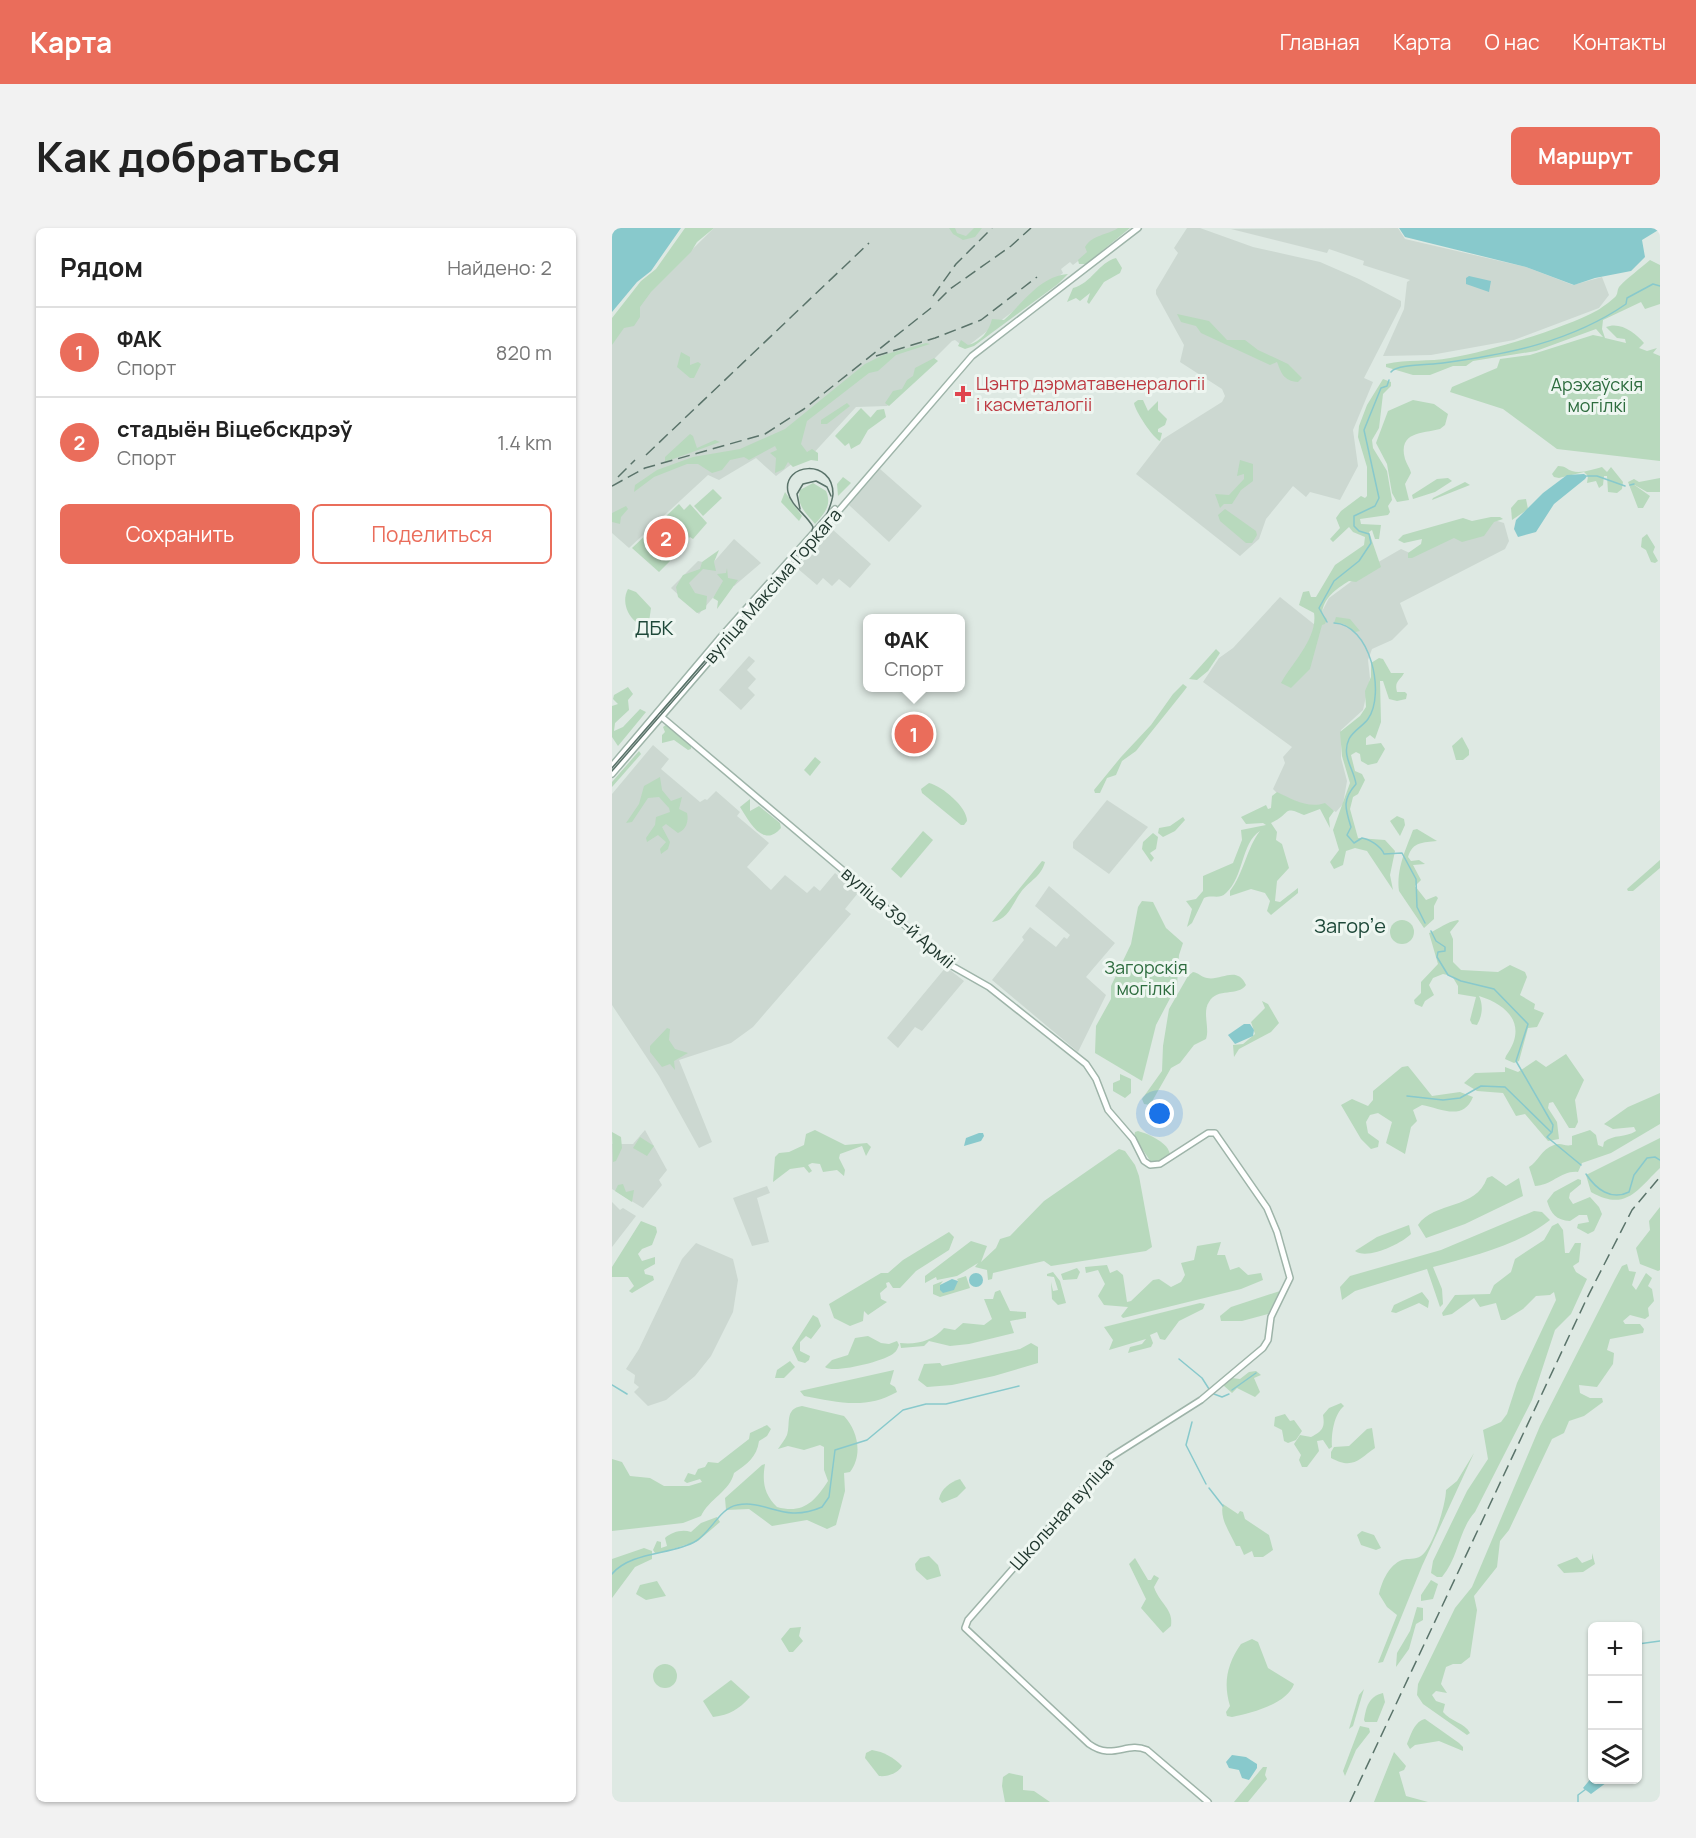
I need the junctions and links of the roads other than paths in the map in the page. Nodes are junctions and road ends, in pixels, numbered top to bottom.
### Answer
1 (1138, 228) edge
2 (659, 714) junction
3 (612, 766) edge
4 (612, 774) edge
5 (1208, 1132) joint
6 (1208, 1802) edge

1 - 2 street, вуліца Максіма Горкага
2 - 3 street, вуліца Максіма Горкага
2 - 4 street, вуліца Максіма Горкага
2 - 5 street, вуліца 39-й Арміі
5 - 6 street, Школьная вуліца

